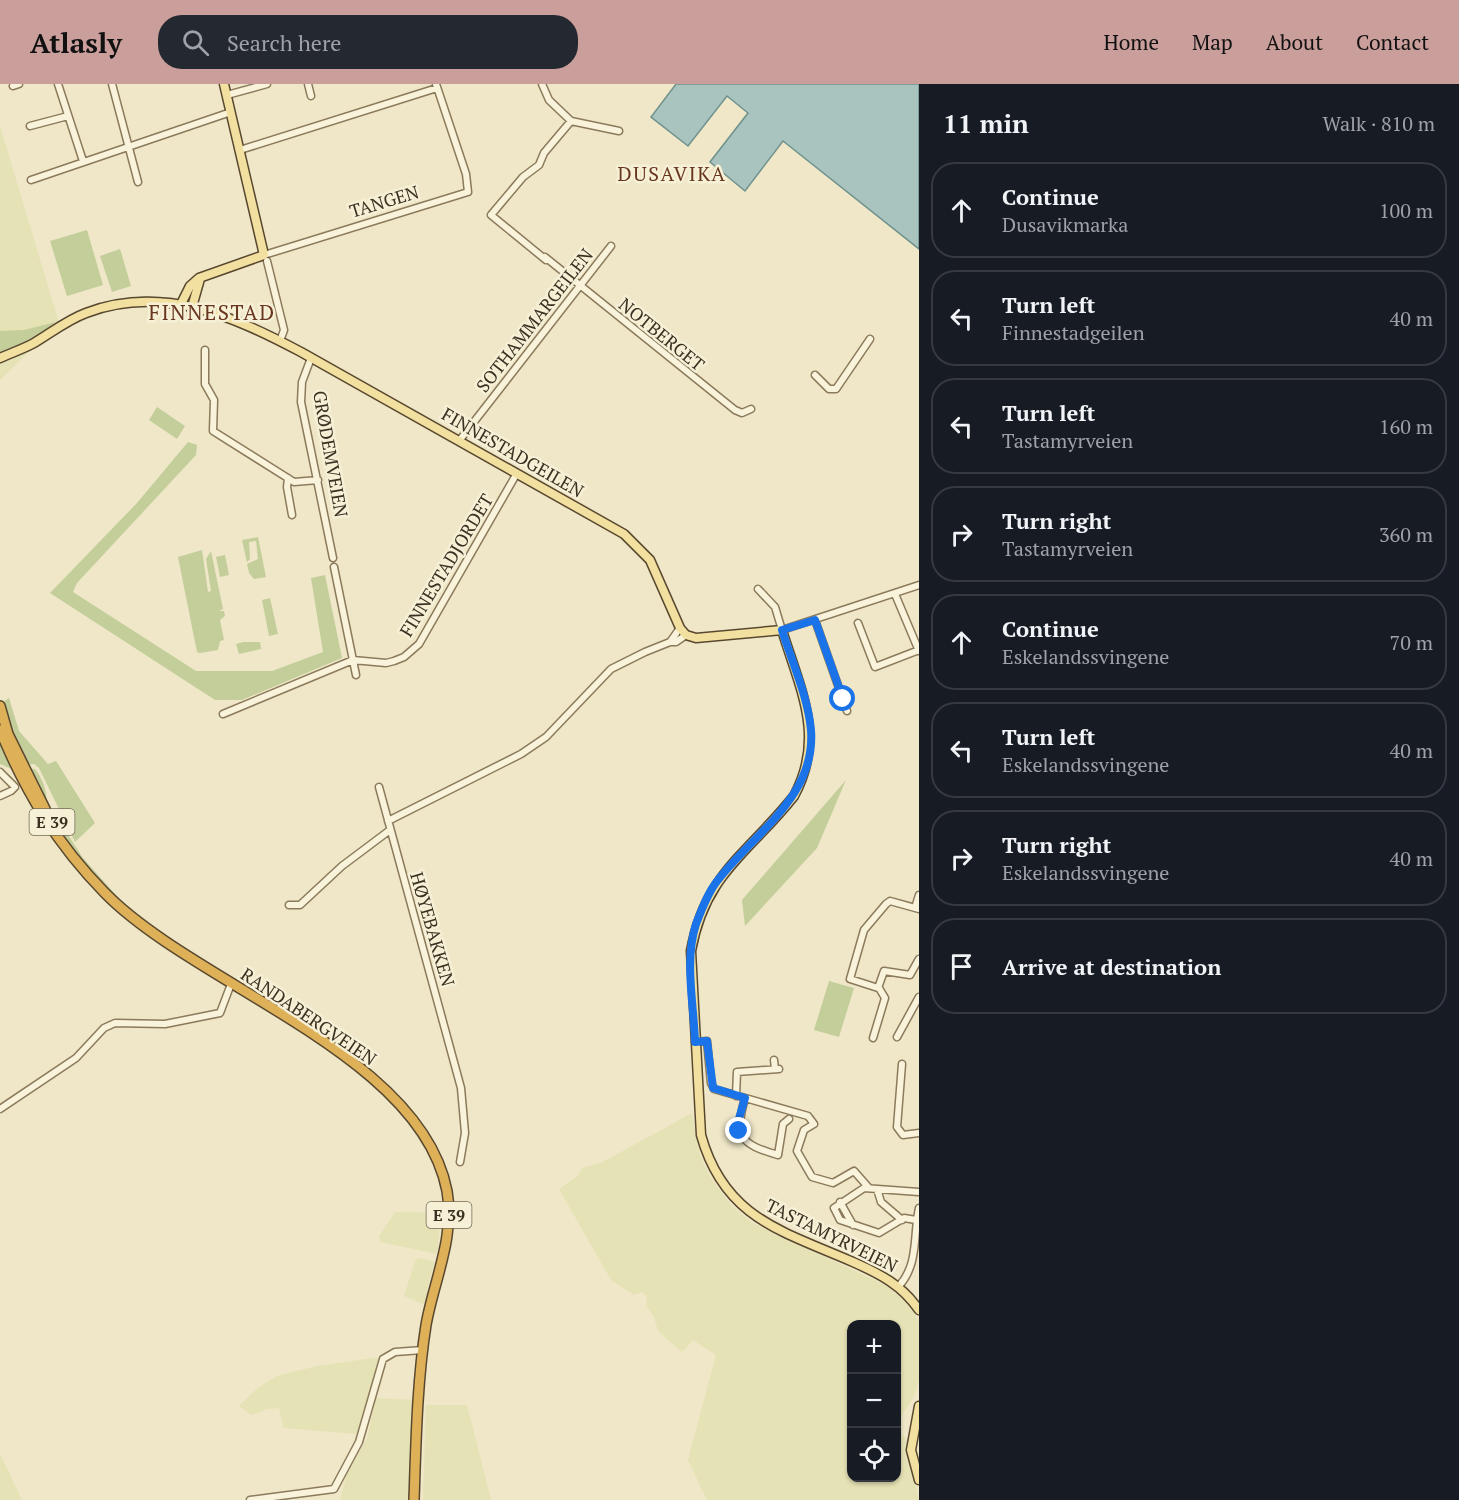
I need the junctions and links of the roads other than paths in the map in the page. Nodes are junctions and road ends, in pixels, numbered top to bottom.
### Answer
1 (58, 84) edge
2 (112, 84) edge
3 (224, 84) edge
4 (267, 84) edge
5 (308, 84) edge
6 (542, 84) edge
7 (437, 86) edge
8 (227, 95) junction
9 (311, 96) dead end
10 (231, 112) junction
11 (68, 116) junction
12 (571, 121) junction
13 (30, 126) dead end
14 (619, 130) dead end
15 (129, 146) junction
16 (240, 150) junction
17 (83, 161) junction
18 (31, 180) dead end
19 (138, 182) dead end
20 (611, 246) dead end
21 (266, 258) junction
22 (202, 276) junction
23 (580, 287) junction
24 (181, 304) junction
25 (192, 307) junction
26 (870, 339) dead end
27 (280, 341) junction
28 (205, 350) dead end
29 (2, 356) edge
30 (312, 358) junction
31 (815, 375) dead end
32 (751, 409) dead end
33 (459, 441) junction
34 (517, 473) junction
35 (288, 478) junction
36 (318, 480) junction
37 (292, 515) dead end
38 (333, 558) dead end
39 (334, 567) dead end
40 (919, 585) edge
41 (758, 589) dead end
42 (895, 594) junction
43 (815, 620) junction
44 (858, 623) dead end
45 (782, 630) junction
46 (683, 632) junction
47 (919, 651) edge
48 (353, 660) junction
49 (356, 675) dead end
50 (0, 706) edge
51 (847, 711) dead end
52 (223, 714) dead end
53 (0, 730) edge
54 (0, 772) edge
55 (379, 787) dead end
56 (0, 796) edge
57 (388, 821) junction
58 (390, 830) junction
59 (919, 895) edge
60 (289, 905) dead end
61 (917, 908) edge
62 (124, 909) junction
63 (919, 959) edge
64 (231, 984) junction
65 (879, 988) junction
66 (919, 998) edge
67 (897, 1037) dead end
68 (873, 1038) dead end
69 (695, 1042) junction
70 (774, 1060) dead end
71 (902, 1064) dead end
72 (736, 1096) junction
73 (745, 1098) junction
74 (0, 1109) edge
75 (789, 1119) dead end
76 (919, 1134) edge
77 (460, 1162) dead end
78 (869, 1188) junction
79 (877, 1189) junction
80 (919, 1192) edge
81 (919, 1208) edge
82 (902, 1220) junction
83 (916, 1220) junction
84 (917, 1248) edge
85 (899, 1286) junction
86 (919, 1310) edge
87 (423, 1350) junction
88 (919, 1406) edge
89 (919, 1480) edge
90 (250, 1500) edge
91 (414, 1500) edge

1 - 11 street
2 - 15 street
3 - 8 main road
4 - 8 street
5 - 9 street
6 - 12 street
7 - 16 street
7 - 21 street, TANGEN
8 - 10 main road
10 - 15 street
10 - 16 main road
11 - 13 street
11 - 17 street
12 - 14 street
12 - 23 street, NOTBERGET
15 - 17 street
15 - 19 street
16 - 21 main road
17 - 18 street
20 - 23 street, SOTHAMMARGEILEN
21 - 22 main road, TANGEN
21 - 27 street
22 - 24 main road
22 - 25 main road
23 - 32 street, NOTBERGET
23 - 33 street, SOTHAMMARGEILEN
24 - 25 main road, FINNESTADGEILEN
24 - 29 main road, FINNESTADGEILEN
25 - 27 main road, FINNESTADGEILEN
26 - 31 street
27 - 30 main road, FINNESTADGEILEN
28 - 35 street
30 - 33 main road, FINNESTADGEILEN
30 - 36 street, GRØDEMVEIEN
33 - 34 main road, FINNESTADGEILEN
34 - 46 main road, FINNESTADGEILEN
34 - 48 street, FINNESTADJORDET
35 - 36 street
35 - 37 street
36 - 38 street, GRØDEMVEIEN
39 - 48 street
40 - 42 street
41 - 45 street
42 - 43 street
42 - 47 street
43 - 45 street
43 - 51 street
44 - 47 street
45 - 46 main road
45 - 69 main road, TASTAMYRVEIEN
46 - 57 street
48 - 49 street
48 - 52 street, FINNESTADJORDET
50 - 62 highway, RANDABERGVEIEN / E 39
53 - 62 highway, RANDABERGVEIEN / E 39
54 - 56 street
55 - 57 street
57 - 58 street
58 - 60 street
58 - 77 street, HØYEBAKKEN
59 - 61 street
61 - 65 street
62 - 64 highway, RANDABERGVEIEN / E 39
63 - 65 street
64 - 74 street
64 - 87 highway, RANDABERGVEIEN / E 39
65 - 68 street
66 - 67 street
69 - 72 street
69 - 85 main road, TASTAMYRVEIEN
70 - 72 street
71 - 76 street
72 - 73 street
73 - 75 street
73 - 78 street
78 - 79 street
78 - 82 street
79 - 80 street
79 - 82 street
81 - 83 street
82 - 83 street
83 - 84 street
84 - 85 street
85 - 86 main road, TASTAMYRVEIEN
87 - 90 street
87 - 91 highway, RANDABERGVEIEN / E 39
88 - 89 main road

